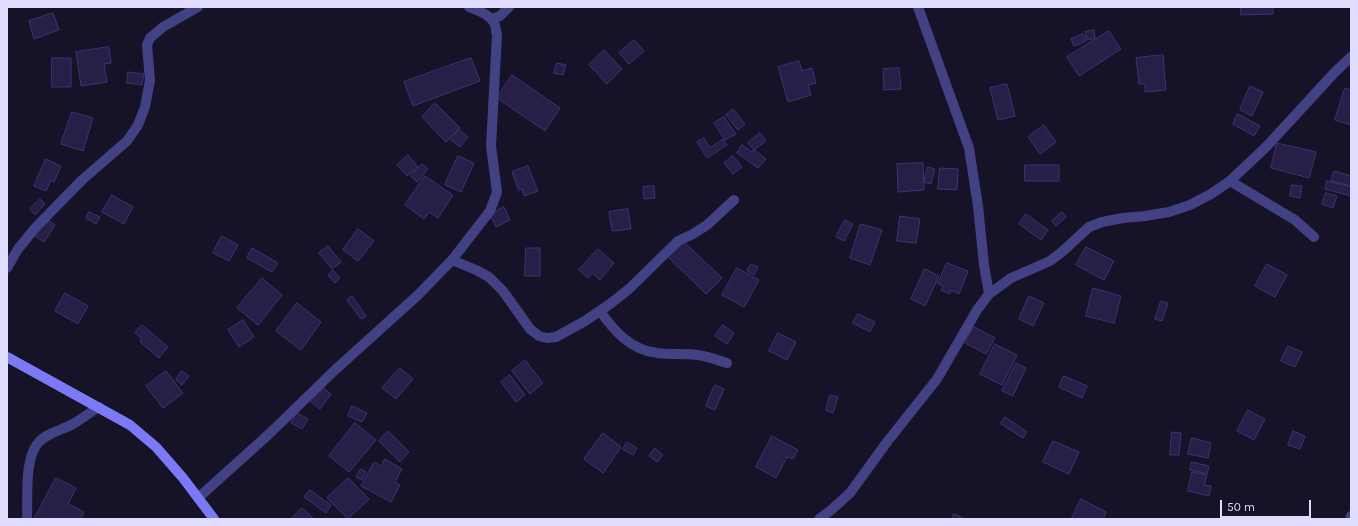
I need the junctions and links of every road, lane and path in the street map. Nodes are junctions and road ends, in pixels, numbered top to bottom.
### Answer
1 (198, 7) edge
2 (469, 7) edge
3 (509, 7) edge
4 (918, 7) edge
5 (492, 19) junction
6 (1351, 58) edge
7 (1230, 181) junction
8 (734, 200) dead end
9 (1314, 237) dead end
10 (452, 260) junction
11 (7, 268) edge
12 (989, 294) junction
13 (600, 311) junction
14 (7, 357) edge
15 (727, 363) dead end
16 (99, 407) junction
17 (198, 498) junction
18 (1351, 516) edge
19 (27, 519) edge
20 (214, 519) edge
21 (819, 519) edge
22 (1350, 519) edge

1 - 11 street
2 - 5 street
3 - 5 street
4 - 12 street
5 - 10 street
6 - 7 street
7 - 9 street
7 - 12 street
8 - 13 street
10 - 13 street
10 - 17 street
12 - 21 street
13 - 15 street
14 - 16 street
16 - 17 street
16 - 19 street
17 - 20 street
18 - 22 street

